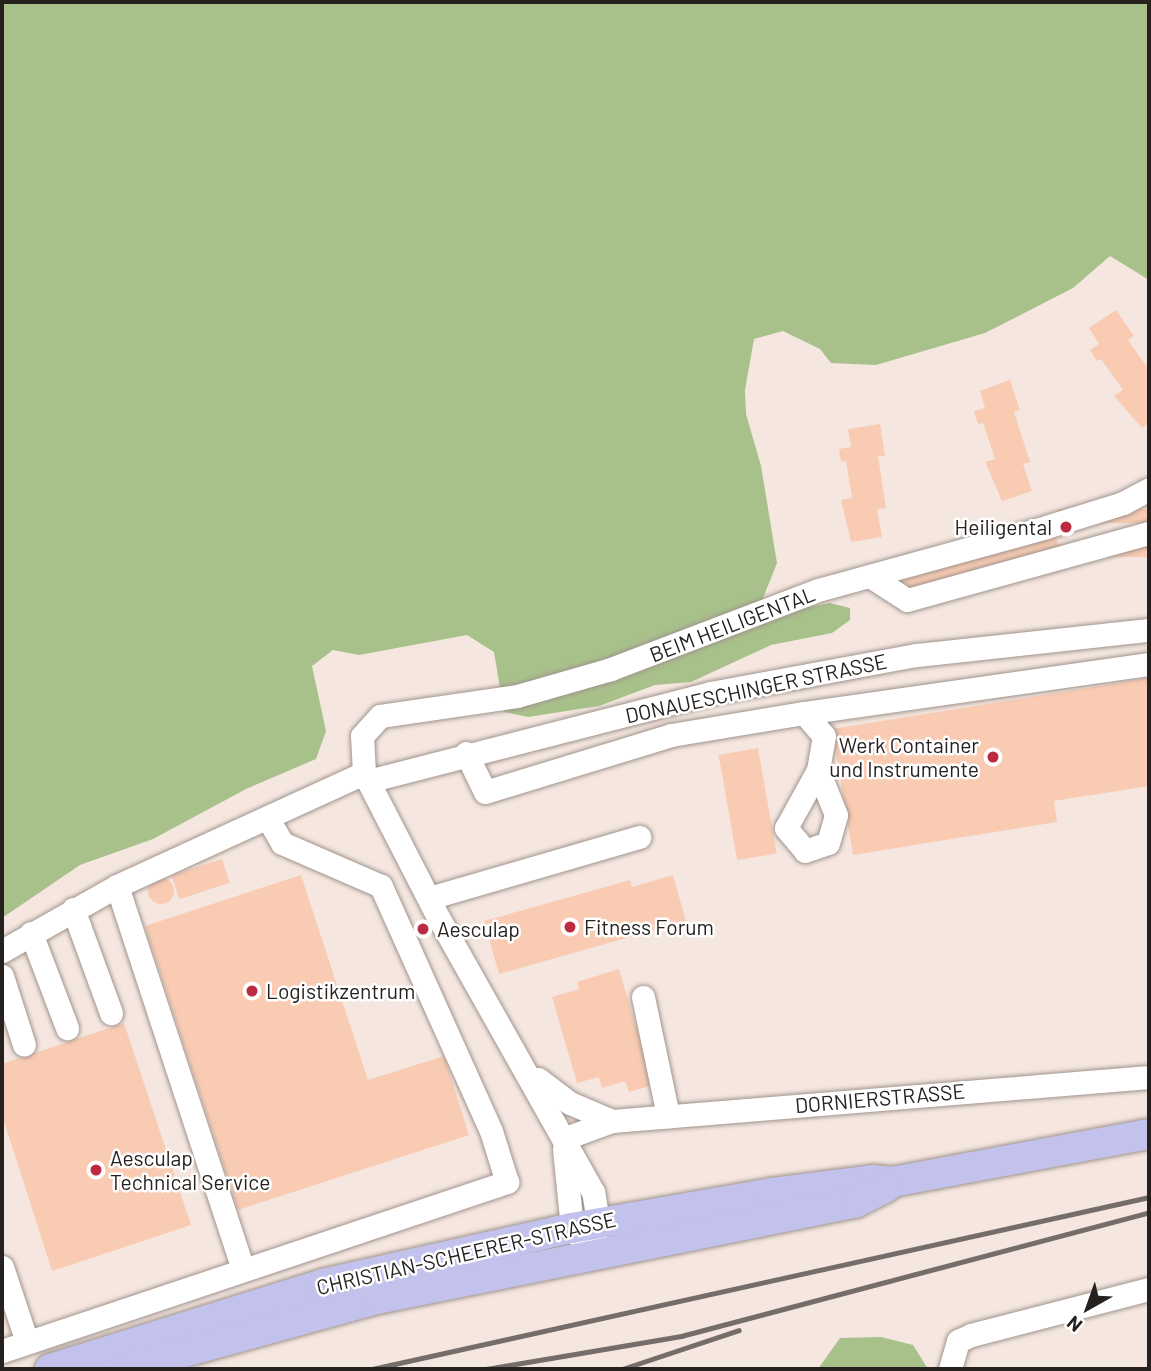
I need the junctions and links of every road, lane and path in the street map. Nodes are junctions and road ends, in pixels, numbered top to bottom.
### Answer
1 (1149, 489) edge
2 (1149, 533) edge
3 (870, 576) junction
4 (1149, 630) edge
5 (1149, 664) edge
6 (796, 715) junction
7 (466, 753) junction
8 (818, 770) dead end
9 (366, 777) junction
10 (268, 819) junction
11 (639, 837) dead end
12 (117, 886) junction
13 (429, 898) junction
14 (73, 909) junction
15 (31, 933) junction
16 (2, 951) edge
17 (2, 976) edge
18 (643, 997) dead end
19 (111, 1013) dead end
20 (66, 1028) dead end
21 (24, 1045) dead end
22 (526, 1066) junction
23 (1149, 1077) edge
24 (668, 1116) junction
25 (612, 1121) junction
26 (1149, 1134) edge
27 (563, 1139) junction
28 (892, 1182) junction
29 (585, 1225) junction
30 (592, 1253) junction
31 (2, 1267) edge
32 (243, 1270) junction
33 (1149, 1289) edge
34 (27, 1342) junction
35 (2, 1351) edge
36 (50, 1369) edge
37 (124, 1369) edge
38 (950, 1369) edge

1 - 3 street, BEIM HEILIGENTAL
2 - 3 street
3 - 9 street, BEIM HEILIGENTAL
4 - 7 street, DONAUESCHINGER STRASSE
5 - 6 street
6 - 7 street
6 - 8 street
7 - 9 street, DONAUESCHINGER STRASSE
9 - 10 street, DONAUESCHINGER STRASSE
9 - 13 street
10 - 12 street, DONAUESCHINGER STRASSE
10 - 32 street
11 - 13 street
12 - 14 street, DONAUESCHINGER STRASSE
12 - 32 street
13 - 22 street
14 - 15 street, DONAUESCHINGER STRASSE
14 - 19 street
15 - 16 street, DONAUESCHINGER STRASSE
15 - 20 street
17 - 21 street
18 - 24 street
22 - 25 street
22 - 27 street
23 - 24 street, DORNIERSTRASSE
24 - 25 street, DORNIERSTRASSE
25 - 27 street, DORNIERSTRASSE
26 - 28 main road, CHRISTIAN-SCHEERER-STRASSE
27 - 29 street
28 - 29 main road, CHRISTIAN-SCHEERER-STRASSE
28 - 30 main road, CHRISTIAN-SCHEERER-STRASSE
29 - 30 street
29 - 36 main road, CHRISTIAN-SCHEERER-STRASSE
30 - 37 main road, CHRISTIAN-SCHEERER-STRASSE
31 - 34 street
32 - 34 street
33 - 38 street
34 - 35 street

